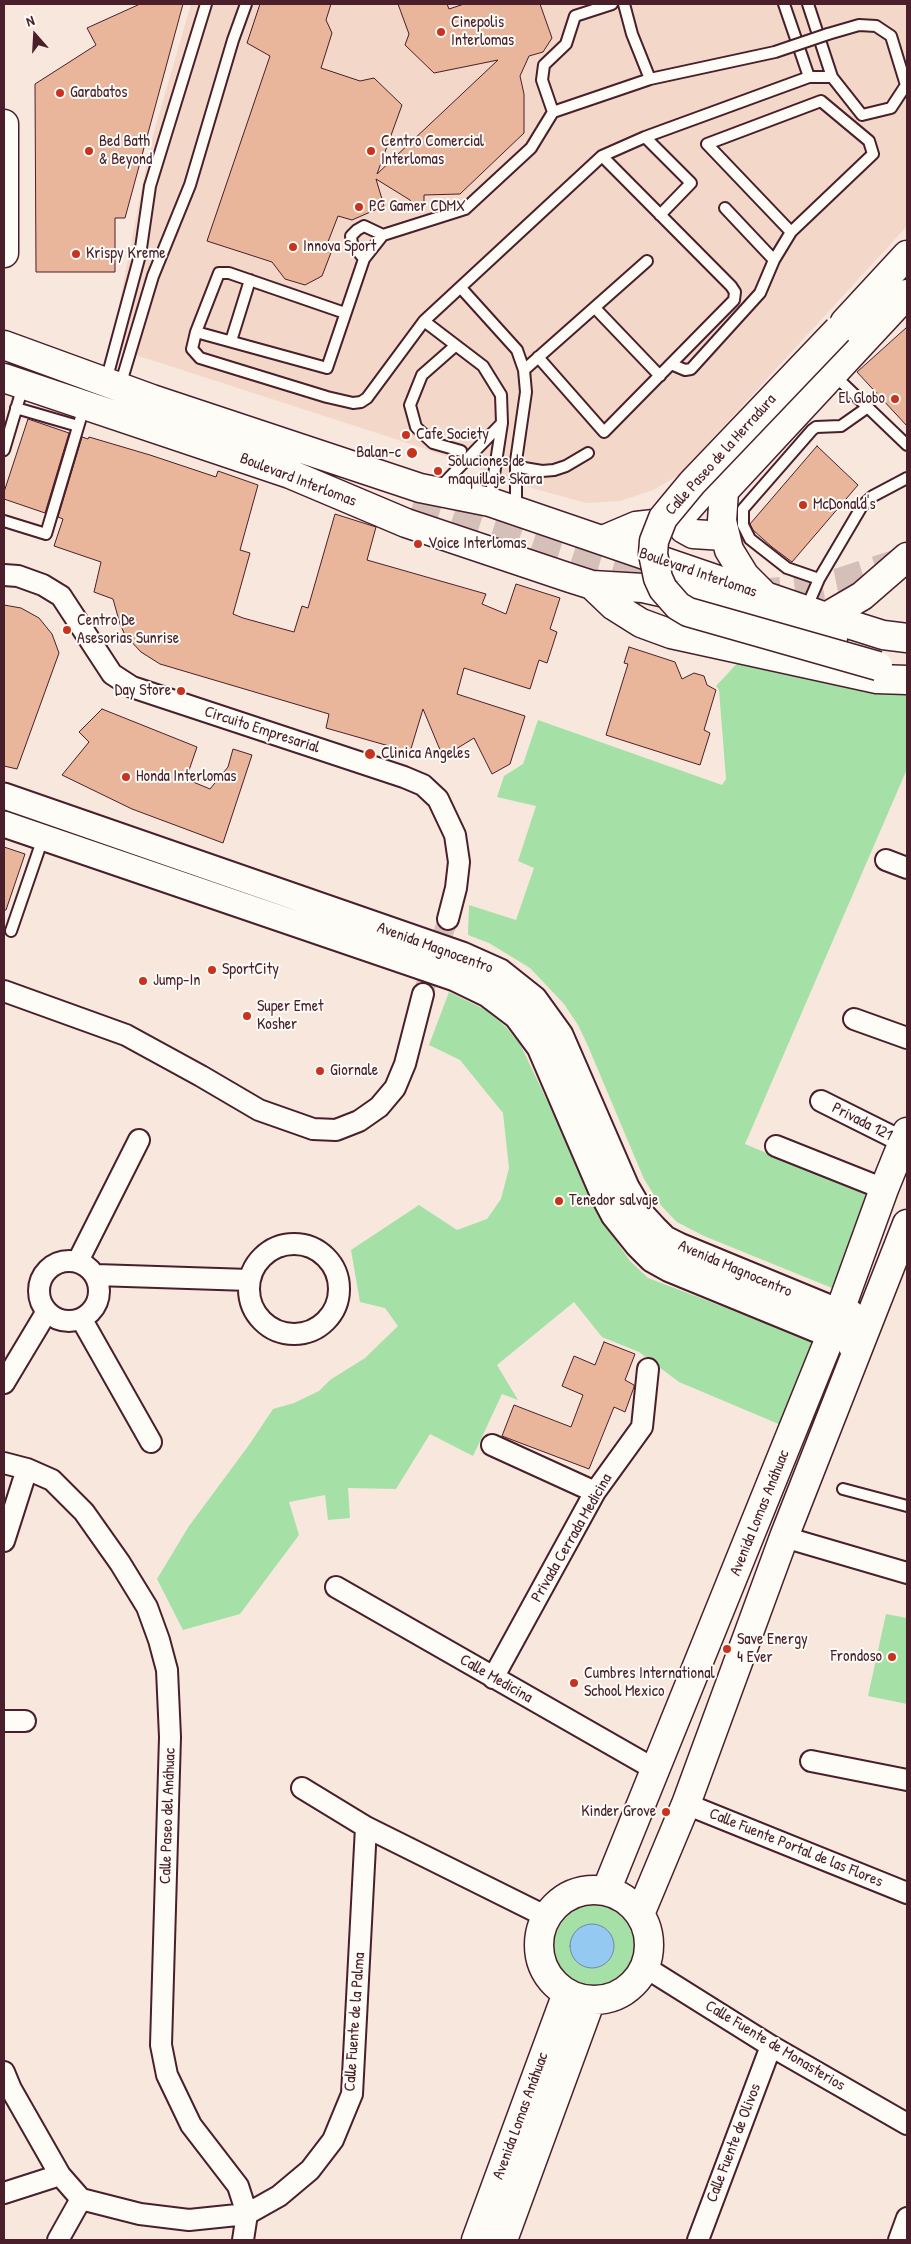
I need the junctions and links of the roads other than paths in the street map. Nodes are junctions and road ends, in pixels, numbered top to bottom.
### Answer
1 (206, 4) edge
2 (246, 4) edge
3 (612, 4) edge
4 (624, 4) edge
5 (784, 4) edge
6 (808, 4) edge
7 (809, 77) junction
8 (832, 77) junction
9 (650, 79) junction
10 (553, 112) junction
11 (4, 124) edge
12 (645, 137) junction
13 (602, 156) junction
14 (4, 174) edge
15 (725, 208) dead end
16 (660, 215) junction
17 (791, 232) junction
18 (383, 236) junction
19 (4, 253) edge
20 (907, 255) edge
21 (364, 259) junction
22 (774, 260) junction
23 (646, 261) dead end
24 (250, 280) junction
25 (461, 288) junction
26 (907, 294) edge
27 (595, 308) junction
28 (859, 309) junction
29 (345, 313) junction
30 (424, 321) junction
31 (4, 332) edge
32 (196, 332) junction
33 (231, 341) junction
34 (4, 345) edge
35 (455, 346) junction
36 (538, 357) junction
37 (671, 364) junction
38 (524, 370) junction
39 (116, 373) junction
40 (833, 374) junction
41 (660, 376) junction
42 (14, 390) edge
43 (868, 408) junction
44 (81, 415) junction
45 (502, 423) junction
46 (907, 446) edge
47 (4, 448) edge
48 (461, 451) dead end
49 (588, 453) dead end
50 (524, 468) dead end
51 (290, 474) junction
52 (907, 478) edge
53 (446, 481) junction
54 (416, 497) junction
55 (490, 502) junction
56 (516, 510) junction
57 (4, 521) edge
58 (681, 521) junction
59 (724, 536) junction
60 (603, 540) junction
61 (907, 558) edge
62 (4, 575) edge
63 (819, 579) junction
64 (592, 584) junction
65 (767, 596) junction
66 (816, 613) junction
67 (907, 638) edge
68 (907, 657) edge
69 (907, 668) edge
70 (907, 680) edge
71 (4, 796) edge
72 (4, 824) edge
73 (43, 838) junction
74 (886, 860) dead end
75 (907, 868) edge
76 (448, 919) tunnel mouth
77 (11, 931) dead end
78 (4, 991) edge
79 (424, 994) tunnel mouth
80 (854, 1019) dead end
81 (907, 1038) edge
82 (821, 1101) dead end
83 (905, 1137) edge
84 (138, 1140) dead end
85 (776, 1146) dead end
86 (884, 1189) junction
87 (907, 1224) edge
88 (78, 1261) junction
89 (96, 1275) junction
90 (249, 1280) junction
91 (46, 1313) junction
92 (82, 1320) junction
93 (835, 1323) junction
94 (648, 1369) dead end
95 (848, 1374) junction
96 (4, 1383) edge
97 (151, 1442) dead end
98 (492, 1445) dead end
99 (4, 1463) edge
100 (28, 1468) junction
101 (843, 1489) dead end
102 (595, 1492) junction
103 (907, 1506) edge
104 (784, 1537) junction
105 (4, 1541) edge
106 (907, 1574) edge
107 (336, 1587) dead end
108 (493, 1678) junction
109 (4, 1721) edge
110 (25, 1721) dead end
111 (811, 1761) dead end
112 (656, 1770) junction
113 (907, 1780) edge
114 (302, 1788) dead end
115 (686, 1804) junction
116 (366, 1827) junction
117 (606, 1891) junction
118 (907, 1893) edge
119 (640, 1914) junction
120 (545, 1916) junction
121 (645, 1967) junction
122 (579, 1996) junction
123 (771, 2046) junction
124 (4, 2072) edge
125 (907, 2124) edge
126 (60, 2175) junction
127 (4, 2193) edge
128 (81, 2199) junction
129 (247, 2214) junction
130 (907, 2218) edge
131 (58, 2240) edge
132 (243, 2240) edge
133 (476, 2240) edge
134 (504, 2240) edge
135 (698, 2240) edge
136 (899, 2240) edge

1 - 39 lane
2 - 39 lane
3 - 10 lane
4 - 9 lane
5 - 7 lane
6 - 8 lane
7 - 8 lane
7 - 12 lane
8 - 9 lane, bridge
9 - 10 lane
10 - 18 lane
11 - 14 main road
12 - 13 lane
12 - 16 lane
13 - 16 lane
13 - 25 lane
14 - 19 main road
15 - 22 lane
16 - 37 lane
17 - 17 lane
17 - 22 lane
18 - 21 lane
18 - 21 lane
20 - 28 main road, Calle Paseo de la Herradura
21 - 29 lane
22 - 37 lane
23 - 27 lane
24 - 29 lane
24 - 32 lane
24 - 33 lane
25 - 30 lane
25 - 38 lane
26 - 40 main road, Calle Paseo de la Herradura
27 - 36 lane
27 - 41 lane
28 - 58 main road
28 - 69 main road, Calle Paseo de la Herradura, bridge
29 - 33 lane
30 - 32 lane
30 - 35 lane
31 - 39 main road, Boulevard Interlomas
32 - 33 lane
34 - 54 main road, Boulevard Interlomas
35 - 45 lane
35 - 48 lane
36 - 38 lane
36 - 41 lane
37 - 41 lane
38 - 56 lane
39 - 53 main road, Boulevard Interlomas
40 - 43 lane
40 - 59 main road, Calle Paseo de la Herradura
42 - 44 main road, Boulevard Interlomas
42 - 47 lane
43 - 46 lane
43 - 63 lane
44 - 51 main road, Boulevard Interlomas
44 - 57 lane
45 - 53 lane
45 - 55 lane
49 - 50 lane
51 - 54 main road
51 - 64 main road, Boulevard Interlomas
52 - 63 lane
53 - 55 main road, Boulevard Interlomas
54 - 55 main road, Boulevard Interlomas
55 - 56 main road, Boulevard Interlomas
56 - 60 main road, Boulevard Interlomas
58 - 59 main road
58 - 60 main road
59 - 65 main road, Calle Paseo de la Herradura
60 - 65 main road, Boulevard Interlomas
61 - 66 main road
62 - 76 street, Circuito Empresarial
63 - 66 lane
64 - 68 main road, Boulevard Interlomas
64 - 70 main road, Boulevard Interlomas
65 - 66 main road, Boulevard Interlomas
66 - 67 main road, Boulevard Interlomas
71 - 93 street, Avenida Magnocentro
72 - 73 street, Avenida Magnocentro
73 - 77 lane
73 - 93 street, Avenida Magnocentro
74 - 75 street
78 - 79 street
80 - 81 street
82 - 83 street, Privada 121
83 - 86 main road, Avenida Lomas Anáhuac
84 - 88 street
85 - 86 street
86 - 93 main road, Avenida Lomas Anáhuac
87 - 95 main road, Avenida Lomas Anáhuac
88 - 89 street
88 - 91 street
89 - 90 street
89 - 92 street
90 - 90 street
91 - 92 street
91 - 96 street
92 - 97 street
93 - 95 street
93 - 112 main road, Avenida Lomas Anáhuac
94 - 102 street, Privada Cerrada Medicina
95 - 104 main road, Avenida Lomas Anáhuac
98 - 102 street
99 - 100 street, Calle Paseo del Anáhuac
100 - 105 street
100 - 129 street, Calle Paseo del Anáhuac
101 - 103 lane
102 - 108 street, Privada Cerrada Medicina
104 - 106 street
104 - 115 main road, Avenida Lomas Anáhuac
107 - 108 street, Calle Medicina
108 - 112 street, Calle Medicina
109 - 110 street
111 - 113 street
112 - 117 main road, Avenida Lomas Anáhuac
114 - 116 street
115 - 118 street, Calle Fuente Portal de las Flores
115 - 119 main road, Avenida Lomas Anáhuac
116 - 120 street
116 - 129 street, Calle Fuente de la Palma
117 - 119 main road
117 - 120 main road
119 - 121 main road
120 - 122 main road
121 - 122 main road
121 - 123 street, Calle Fuente de Monasterios
122 - 133 main road, Avenida Lomas Anáhuac
122 - 134 main road, Avenida Lomas Anáhuac
123 - 125 street, Calle Fuente de Monasterios
123 - 135 street, Calle Fuente de Olivos
124 - 126 street
126 - 127 street
126 - 128 street
128 - 129 street, Calle Fuente de la Palma
128 - 131 street
129 - 132 street
130 - 136 street

